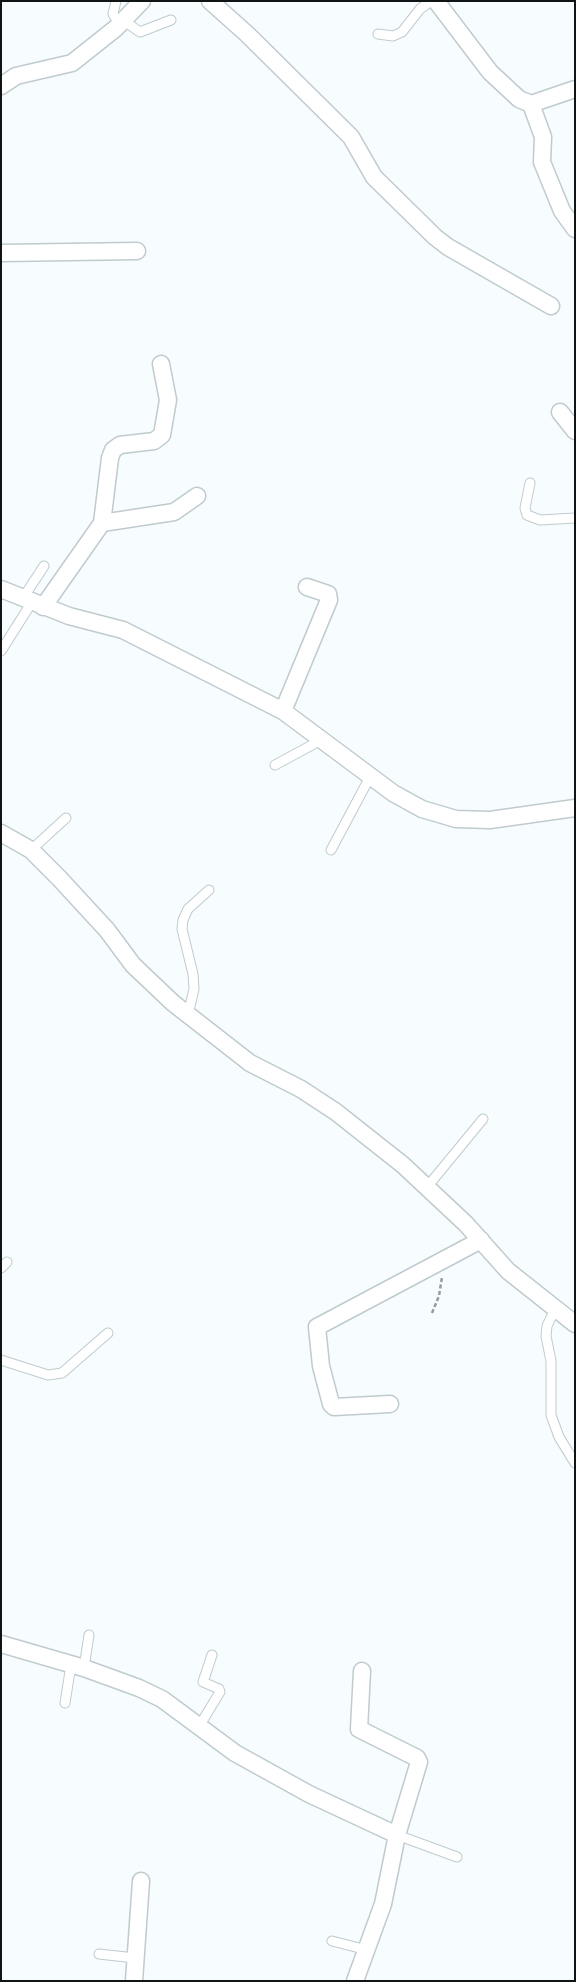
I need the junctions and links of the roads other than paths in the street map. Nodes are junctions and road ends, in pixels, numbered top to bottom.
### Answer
1 (116, 1) edge
2 (142, 1) edge
3 (210, 1) edge
4 (431, 1) edge
5 (436, 1) edge
6 (124, 20) junction
7 (171, 20) dead end
8 (378, 34) dead end
9 (1, 86) edge
10 (575, 89) edge
11 (531, 104) junction
12 (575, 229) edge
13 (137, 251) dead end
14 (1, 253) edge
15 (551, 306) dead end
16 (161, 364) dead end
17 (560, 412) dead end
18 (575, 430) edge
19 (530, 483) dead end
20 (197, 496) dead end
21 (575, 518) edge
22 (102, 523) junction
23 (44, 566) dead end
24 (307, 587) dead end
25 (1, 590) edge
26 (33, 602) junction
27 (1, 651) edge
28 (283, 711) junction
29 (323, 739) junction
30 (275, 765) dead end
31 (371, 775) junction
32 (575, 808) edge
33 (66, 818) dead end
34 (1, 833) edge
35 (31, 850) junction
36 (331, 850) dead end
37 (209, 890) dead end
38 (188, 1015) junction
39 (483, 1119) dead end
40 (427, 1187) junction
41 (481, 1240) junction
42 (555, 1309) junction
43 (575, 1324) edge
44 (108, 1333) dead end
45 (1, 1360) edge
46 (390, 1404) dead end
47 (575, 1463) edge
48 (89, 1635) dead end
49 (1, 1644) edge
50 (212, 1655) dead end
51 (77, 1666) junction
52 (362, 1671) dead end
53 (65, 1703) dead end
54 (198, 1728) junction
55 (397, 1835) junction
56 (457, 1857) dead end
57 (141, 1881) dead end
58 (332, 1940) dead end
59 (368, 1950) junction
60 (99, 1954) dead end
61 (135, 1958) junction
62 (134, 1981) edge
63 (355, 1981) edge

1 - 6 lane
2 - 6 street
3 - 15 street
4 - 8 lane
5 - 11 street
6 - 7 lane
6 - 9 street
10 - 11 street
11 - 12 street
13 - 14 street
16 - 22 street
17 - 18 street
19 - 21 lane
20 - 22 street
22 - 26 street
23 - 26 lane
24 - 28 street
25 - 26 street
26 - 27 lane
26 - 28 street
28 - 29 street
29 - 30 lane
29 - 31 street
31 - 32 street
31 - 36 lane
33 - 35 lane
34 - 35 street
35 - 38 street
37 - 38 lane
38 - 40 street
39 - 40 lane
40 - 41 street
41 - 42 street
41 - 46 street
42 - 43 street
42 - 47 lane
44 - 45 lane
48 - 51 lane
49 - 51 street
50 - 54 lane
51 - 53 lane
51 - 54 street
52 - 55 street
54 - 55 street
55 - 56 lane
55 - 59 street
57 - 61 street
58 - 59 lane
59 - 63 street
60 - 61 lane
61 - 62 street

